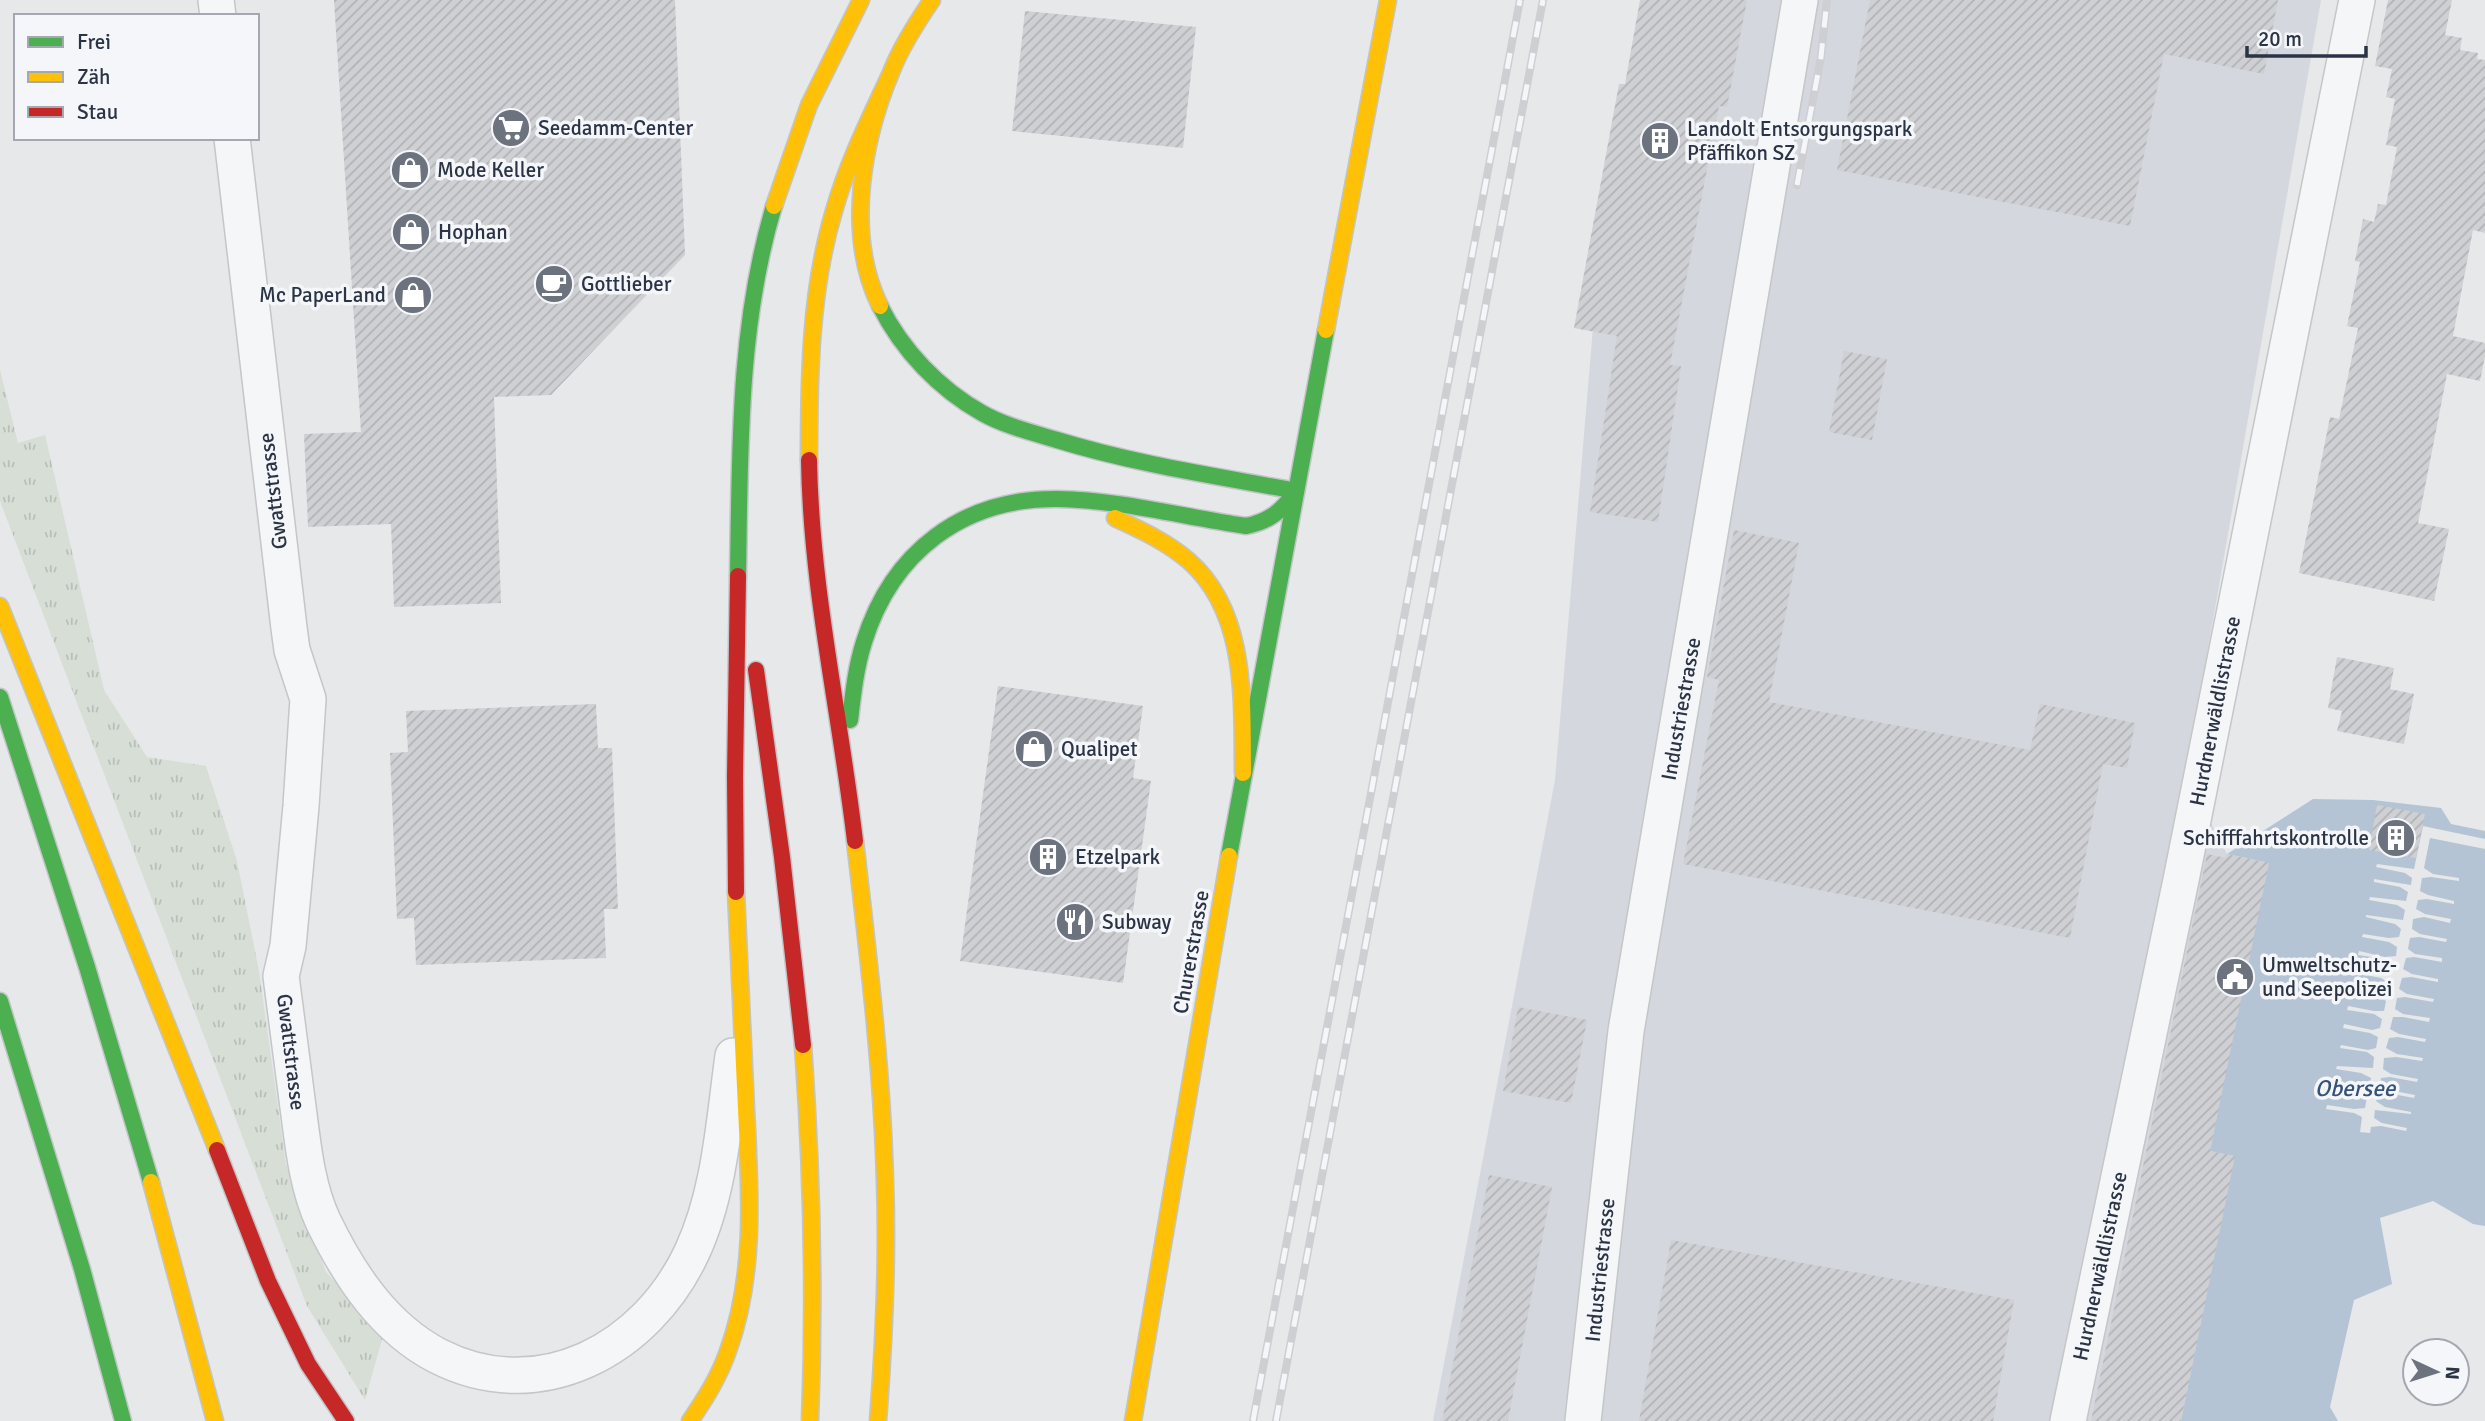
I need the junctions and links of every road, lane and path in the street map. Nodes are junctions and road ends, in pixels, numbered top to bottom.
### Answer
1 (861, 0) edge
2 (932, 0) edge
3 (1388, 0) edge
4 (1800, 0) edge
5 (2357, 0) edge
6 (888, 77) junction
7 (232, 140) edge
8 (1296, 491) junction
9 (1056, 500) junction
10 (739, 550) junction
11 (0, 606) edge
12 (0, 697) edge
13 (1243, 773) junction
14 (850, 800) junction
15 (741, 997) junction
16 (0, 1001) edge
17 (123, 1421) edge
18 (215, 1421) edge
19 (346, 1421) edge
20 (690, 1421) edge
21 (810, 1421) edge
22 (878, 1421) edge
23 (1133, 1421) edge
24 (1583, 1421) edge
25 (2068, 1421) edge

1 - 10 main road
2 - 6 main road
3 - 8 main road, Churerstrasse
4 - 24 street, Industriestrasse
5 - 25 street, Hurdnerwäldlistrasse
6 - 8 main road
6 - 14 main road
7 - 15 street, Gwattstrasse
8 - 9 main road
8 - 13 main road, Churerstrasse
9 - 13 main road
9 - 14 main road
10 - 15 main road
10 - 21 main road
11 - 19 main road
12 - 18 main road
13 - 23 main road, Churerstrasse
14 - 22 main road
15 - 20 main road
16 - 17 main road

